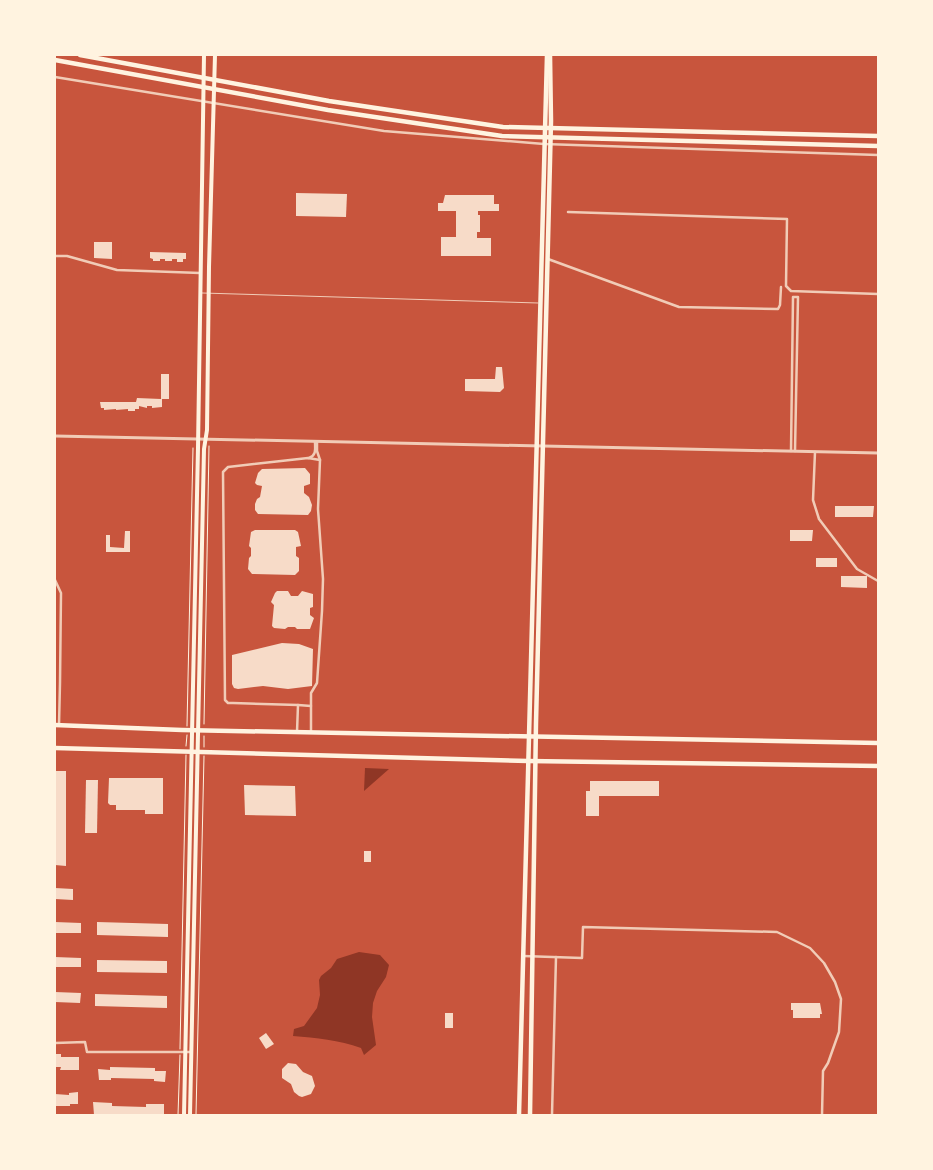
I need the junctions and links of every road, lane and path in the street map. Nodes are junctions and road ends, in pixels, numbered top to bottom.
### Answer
1 (80, 55) edge
2 (204, 55) edge
3 (215, 55) edge
4 (549, 55) edge
5 (55, 60) edge
6 (55, 76) edge
7 (203, 78) junction
8 (214, 80) junction
9 (202, 87) junction
10 (213, 89) junction
11 (202, 101) junction
12 (213, 103) junction
13 (547, 129) junction
14 (878, 136) edge
15 (547, 138) junction
16 (546, 144) junction
17 (878, 146) edge
18 (878, 155) edge
19 (568, 212) dead end
20 (55, 256) edge
21 (547, 259) junction
22 (200, 273) junction
23 (781, 287) dead end
24 (199, 292) junction
25 (208, 293) junction
26 (878, 294) edge
27 (540, 303) junction
28 (546, 303) junction
29 (55, 436) edge
30 (198, 438) junction
31 (206, 439) junction
32 (316, 442) junction
33 (540, 446) junction
34 (793, 451) junction
35 (815, 452) junction
36 (878, 453) edge
37 (308, 458) junction
38 (320, 460) junction
39 (55, 580) edge
40 (878, 581) edge
41 (298, 705) junction
42 (311, 706) junction
43 (57, 725) edge
44 (187, 730) junction
45 (192, 730) junction
46 (198, 730) junction
47 (204, 730) junction
48 (297, 732) junction
49 (310, 732) junction
50 (529, 736) junction
51 (536, 736) junction
52 (878, 743) edge
53 (55, 748) edge
54 (189, 751) junction
55 (201, 752) junction
56 (528, 761) junction
57 (536, 761) junction
58 (878, 766) edge
59 (523, 956) junction
60 (533, 956) junction
61 (556, 957) junction
62 (55, 1043) edge
63 (186, 1052) junction
64 (192, 1052) junction
65 (180, 1053) junction
66 (178, 1115) edge
67 (184, 1115) edge
68 (190, 1115) edge
69 (196, 1115) edge
70 (519, 1115) edge
71 (530, 1115) edge
72 (552, 1115) edge
73 (822, 1115) edge

1 - 7 main road
2 - 7 main road
3 - 8 main road
4 - 13 main road
5 - 9 main road
6 - 11 street
7 - 8 main road
7 - 9 main road
8 - 10 main road
8 - 13 main road
9 - 10 main road
9 - 11 main road
10 - 12 main road
10 - 15 main road
11 - 12 street
11 - 22 main road
12 - 16 street
12 - 25 main road
13 - 14 main road
13 - 15 main road
15 - 16 main road
15 - 17 main road
16 - 18 street
16 - 21 main road
16 - 27 main road
19 - 26 street
20 - 22 street
21 - 23 street
21 - 28 main road
22 - 24 main road
24 - 25 lane
24 - 30 main road
25 - 27 lane
25 - 31 main road
27 - 28 lane
27 - 33 main road
28 - 33 main road
29 - 30 street
30 - 31 street
30 - 44 path
30 - 45 main road
31 - 32 street
31 - 46 main road
31 - 47 path
32 - 33 street
32 - 37 street
32 - 38 street
33 - 34 street
33 - 50 main road
33 - 51 main road
34 - 34 street
34 - 35 street
35 - 36 street
35 - 40 street
37 - 38 street
37 - 41 street
38 - 42 street
39 - 43 street
41 - 42 street
41 - 48 street
42 - 49 street
43 - 44 main road
44 - 45 main road
44 - 54 path
45 - 46 main road
45 - 54 main road
46 - 47 main road
46 - 55 main road
47 - 48 main road
47 - 55 path
48 - 49 main road
49 - 50 main road
50 - 51 main road
50 - 56 main road
51 - 52 main road
51 - 57 main road
53 - 54 main road
54 - 55 main road
54 - 63 main road
54 - 65 path
55 - 56 main road
55 - 64 main road
55 - 69 path
56 - 57 main road
56 - 59 main road
57 - 58 main road
57 - 60 main road
59 - 60 street
59 - 70 main road
60 - 61 street
60 - 71 main road
61 - 72 street
61 - 73 street
62 - 65 street
63 - 64 street
63 - 65 street
63 - 67 main road
64 - 68 main road
65 - 66 path

